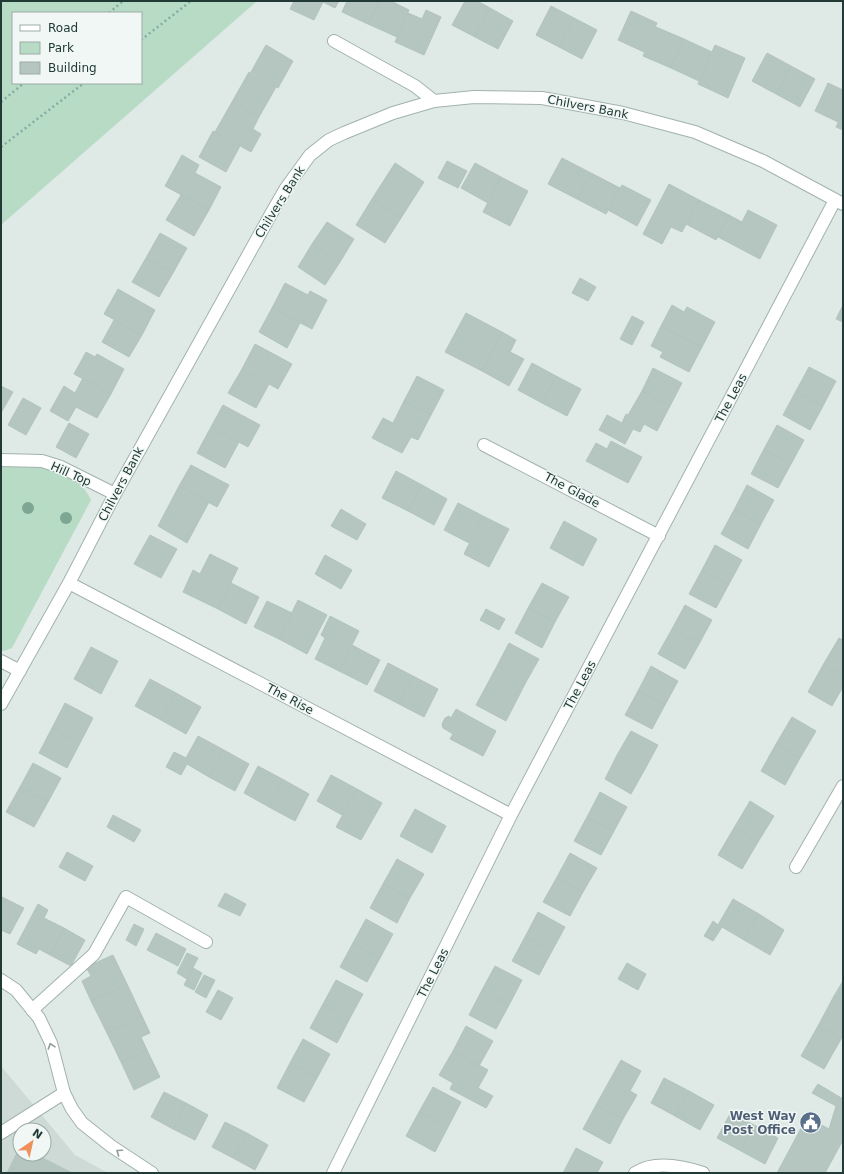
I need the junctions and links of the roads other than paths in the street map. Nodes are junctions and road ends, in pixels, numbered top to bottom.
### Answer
1 (334, 41) dead end
2 (434, 100) junction
3 (839, 202) edge
4 (484, 444) dead end
5 (1, 460) edge
6 (115, 494) junction
7 (659, 536) junction
8 (69, 583) junction
9 (1, 661) edge
10 (20, 671) junction
11 (1, 704) edge
12 (843, 786) edge
13 (511, 815) junction
14 (796, 867) dead end
15 (206, 942) dead end
16 (1, 980) edge
17 (32, 1010) junction
18 (64, 1093) junction
19 (1, 1133) edge
20 (152, 1173) edge
21 (333, 1173) edge
22 (636, 1173) edge
23 (703, 1173) edge

1 - 2 street
2 - 3 street, Chilvers Bank
2 - 6 street, Chilvers Bank
3 - 7 street, The Leas
4 - 7 street, The Glade
5 - 6 street, Hill Top
6 - 8 street, Chilvers Bank
7 - 13 street, The Leas
8 - 10 street, Chilvers Bank
8 - 13 street, The Rise
9 - 10 street
10 - 11 street, Chilvers Bank
12 - 14 street
13 - 21 street, The Leas
15 - 17 street
16 - 17 street
18 -> 17 street
18 - 19 street
20 -> 18 street
22 - 23 street

